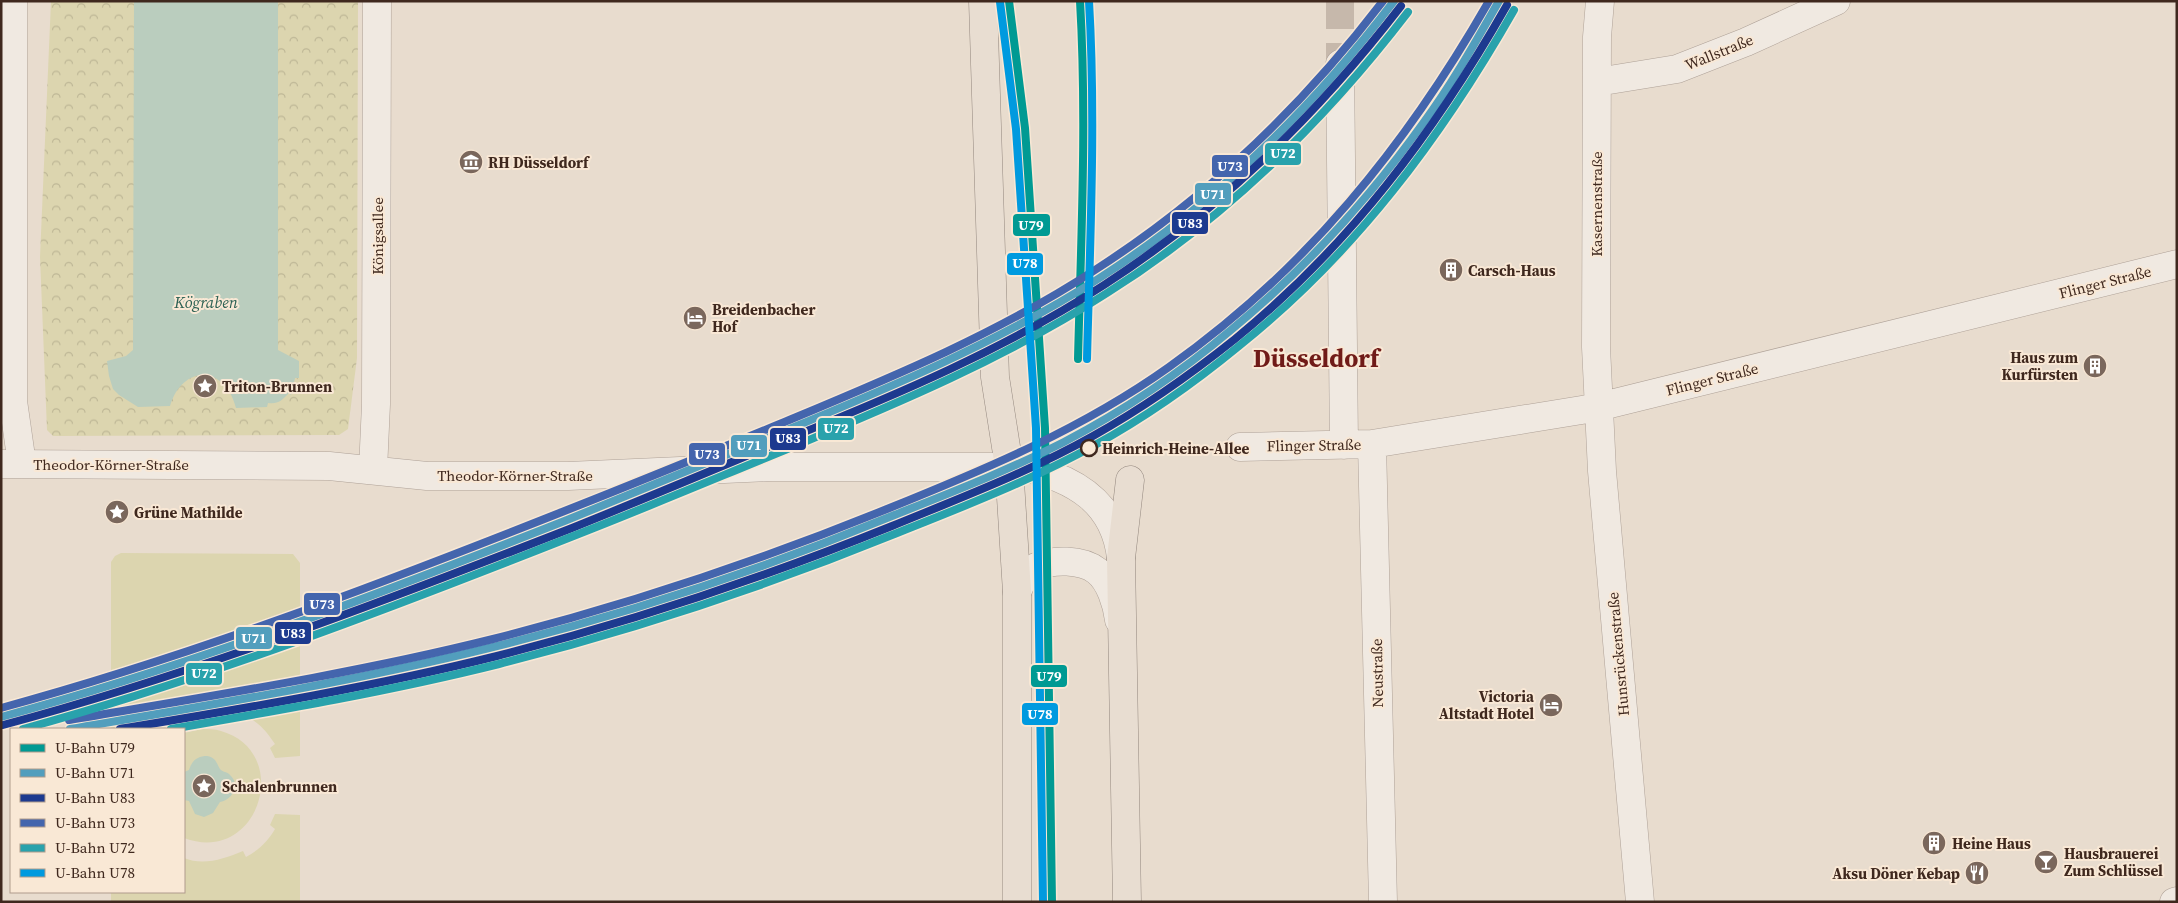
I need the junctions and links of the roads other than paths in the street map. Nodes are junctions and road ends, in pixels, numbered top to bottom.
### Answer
1 (13, 1) edge
2 (377, 1) edge
3 (983, 1) edge
4 (1600, 1) edge
5 (1836, 1) edge
6 (1340, 64) tunnel mouth
7 (1596, 82) junction
8 (2177, 264) edge
9 (1599, 407) junction
10 (1372, 444) junction
11 (1344, 445) junction
12 (1240, 446) dead end
13 (12, 464) edge
14 (1009, 466) junction
15 (373, 470) junction
16 (1130, 480) dead end
17 (1121, 558) junction
18 (1017, 592) junction
19 (1121, 634) junction
20 (1017, 902) edge
21 (1127, 902) edge
22 (1383, 902) edge
23 (1640, 902) edge

1 - 13 street
2 - 15 street, Königsallee
3 - 14 main road
4 - 7 street, Kasernenstraße
5 - 7 street, Wallstraße
6 - 11 street
7 - 9 street, Kasernenstraße
8 - 9 street, Flinger Straße
9 - 10 street, Flinger Straße
9 - 23 street, Hunsrückenstraße
10 - 11 street, Flinger Straße
10 - 22 street, Neustraße
11 - 12 street, Flinger Straße
13 - 15 street, Theodor-Körner-Straße
14 - 15 street, Theodor-Körner-Straße
14 - 17 street
14 - 18 main road
16 - 17 main road
17 - 19 main road
18 - 19 street
18 - 20 main road
19 - 21 main road

